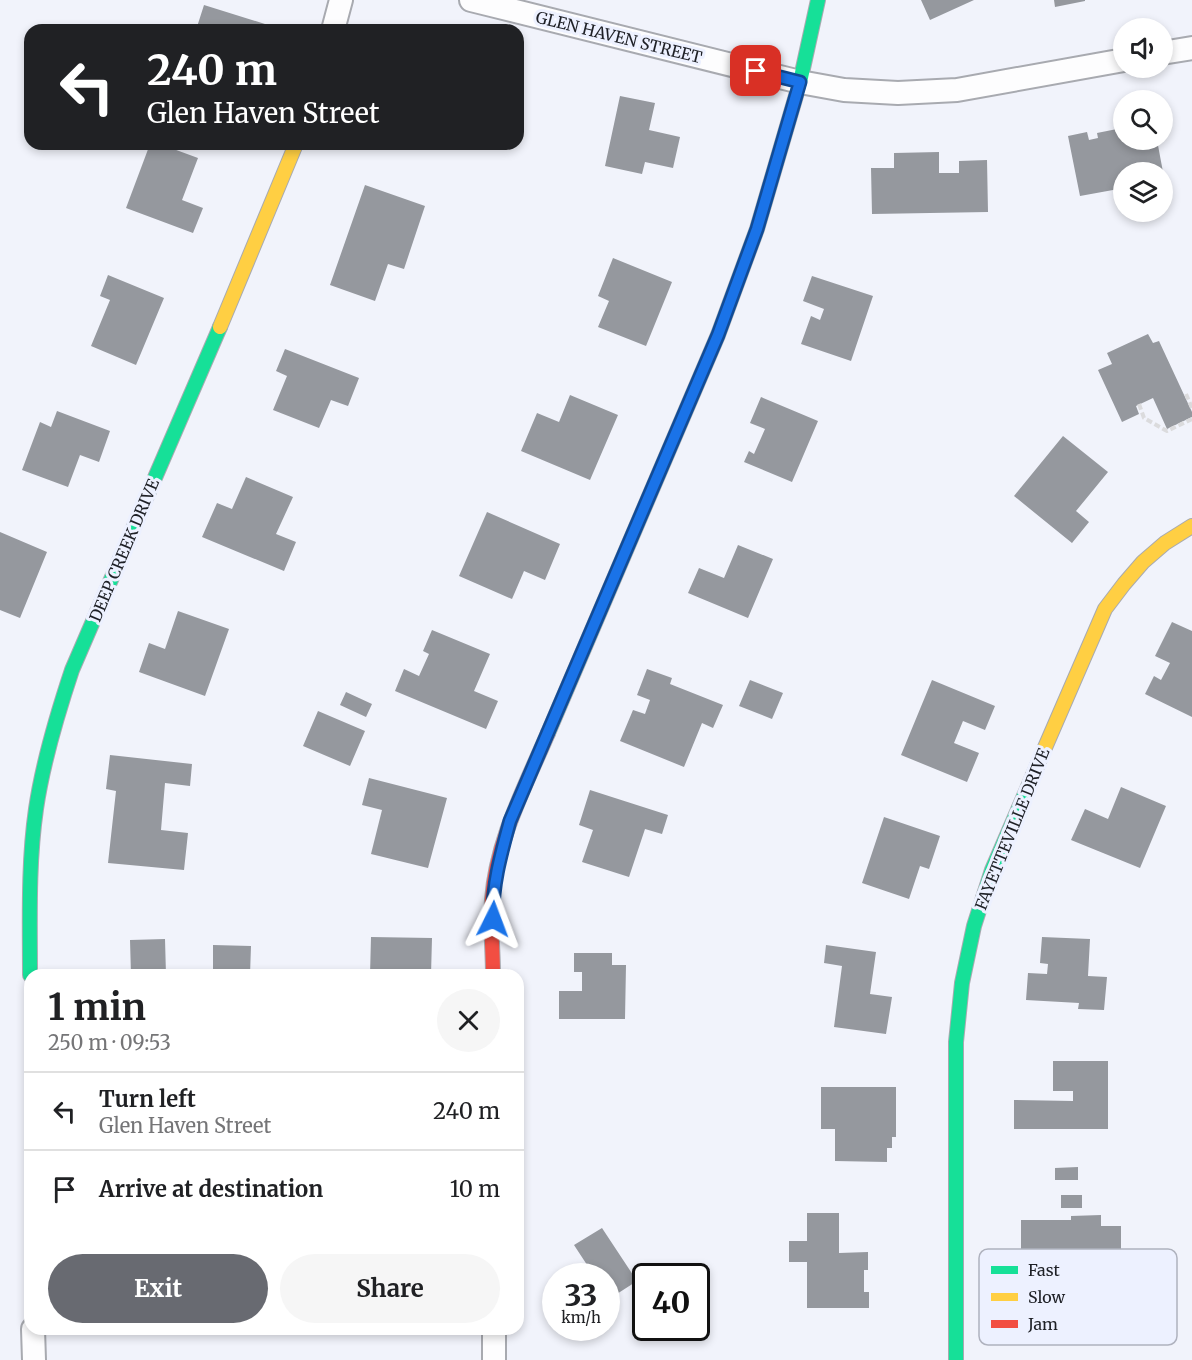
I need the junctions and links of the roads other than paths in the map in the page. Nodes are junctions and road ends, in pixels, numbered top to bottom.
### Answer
1 (341, 0) edge
2 (471, 0) edge
3 (818, 0) edge
4 (335, 24) edge
5 (1192, 48) edge
6 (1173, 51) edge
7 (1113, 62) edge
8 (800, 82) junction
9 (294, 150) edge
10 (1192, 526) edge
11 (30, 969) edge
12 (493, 969) edge
13 (33, 1335) edge
14 (494, 1335) edge
15 (34, 1360) edge
16 (494, 1360) edge
17 (956, 1360) edge

1 - 4 street
2 - 8 street, GLEN HAVEN STREET
3 - 8 street
5 - 6 street
7 - 8 street, GLEN HAVEN STREET
8 - 12 street
9 - 11 street, DEEP CREEK DRIVE
10 - 17 street, FAYETTEVILLE DRIVE
13 - 15 street
14 - 16 street

